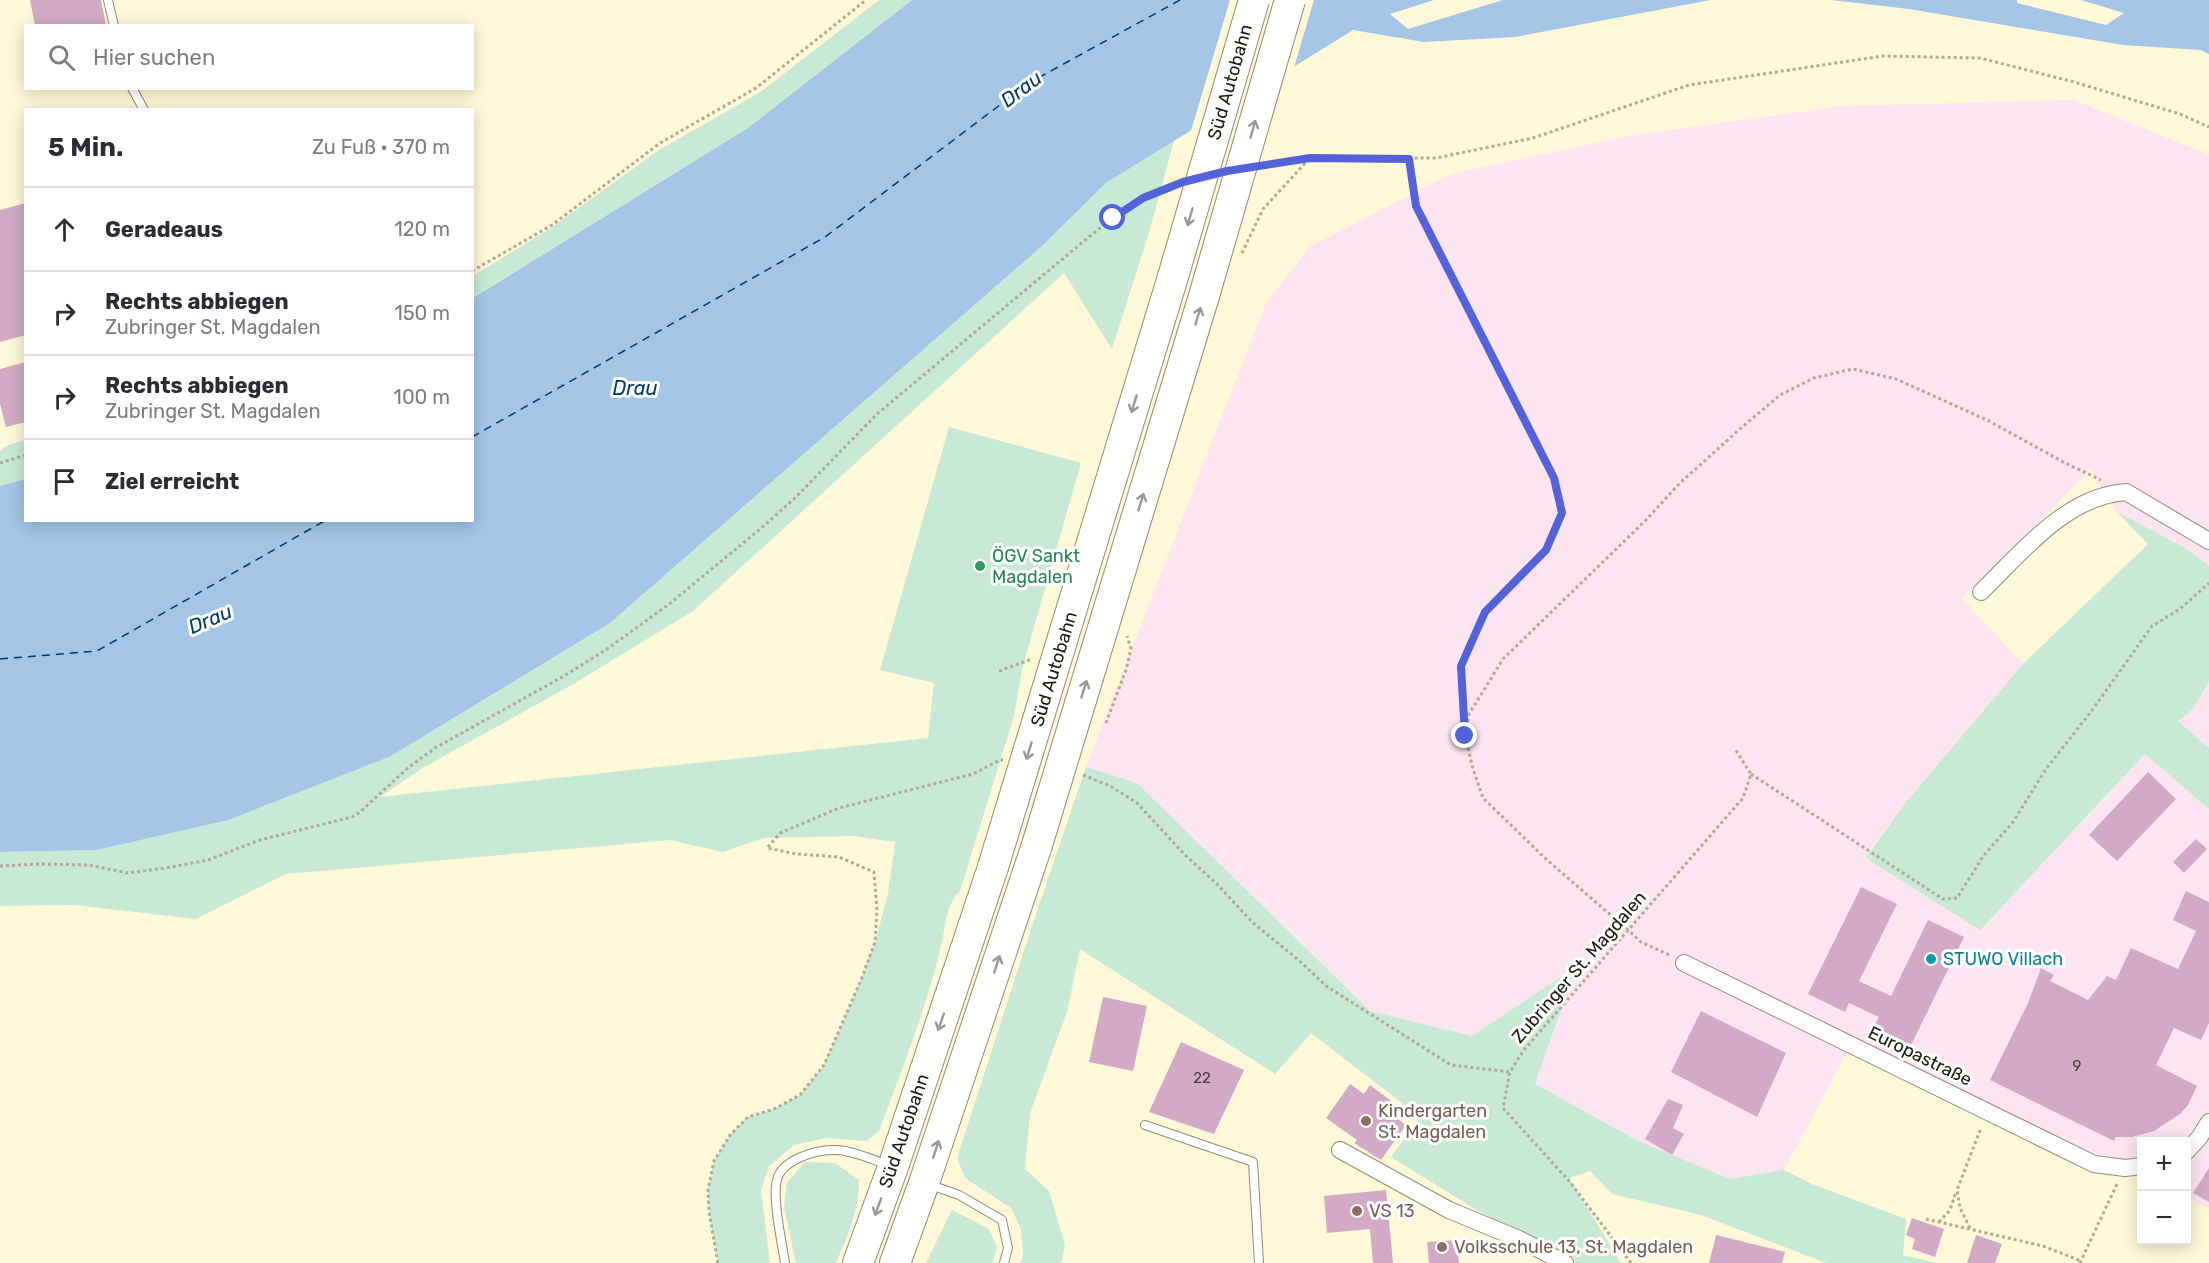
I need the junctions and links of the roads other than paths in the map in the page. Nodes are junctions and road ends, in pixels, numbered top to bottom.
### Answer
1 (108, 0) edge
2 (1254, 0) edge
3 (1290, 0) edge
4 (114, 24) edge
5 (133, 90) edge
6 (143, 108) edge
7 (2209, 541) edge
8 (1980, 592) dead end
9 (1684, 963) road end
10 (2209, 1122) edge
11 (1145, 1125) dead end
12 (2191, 1147) edge
13 (1340, 1150) dead end
14 (893, 1167) junction
15 (2133, 1167) edge
16 (924, 1183) junction
17 (785, 1263) edge
18 (858, 1263) edge
19 (895, 1263) edge
20 (1004, 1263) edge
21 (1259, 1263) edge
22 (1565, 1263) edge

1 - 4 lane
2 -> 14 highway, Süd Autobahn, bridge
16 -> 3 highway, Süd Autobahn, bridge
5 - 6 lane
7 - 8 street
9 - 15 street, Europastraße
10 - 12 street
11 - 21 lane
13 - 22 street
14 - 17 lane
14 -> 18 highway, Süd Autobahn
16 - 19 highway, Süd Autobahn
16 - 20 lane

